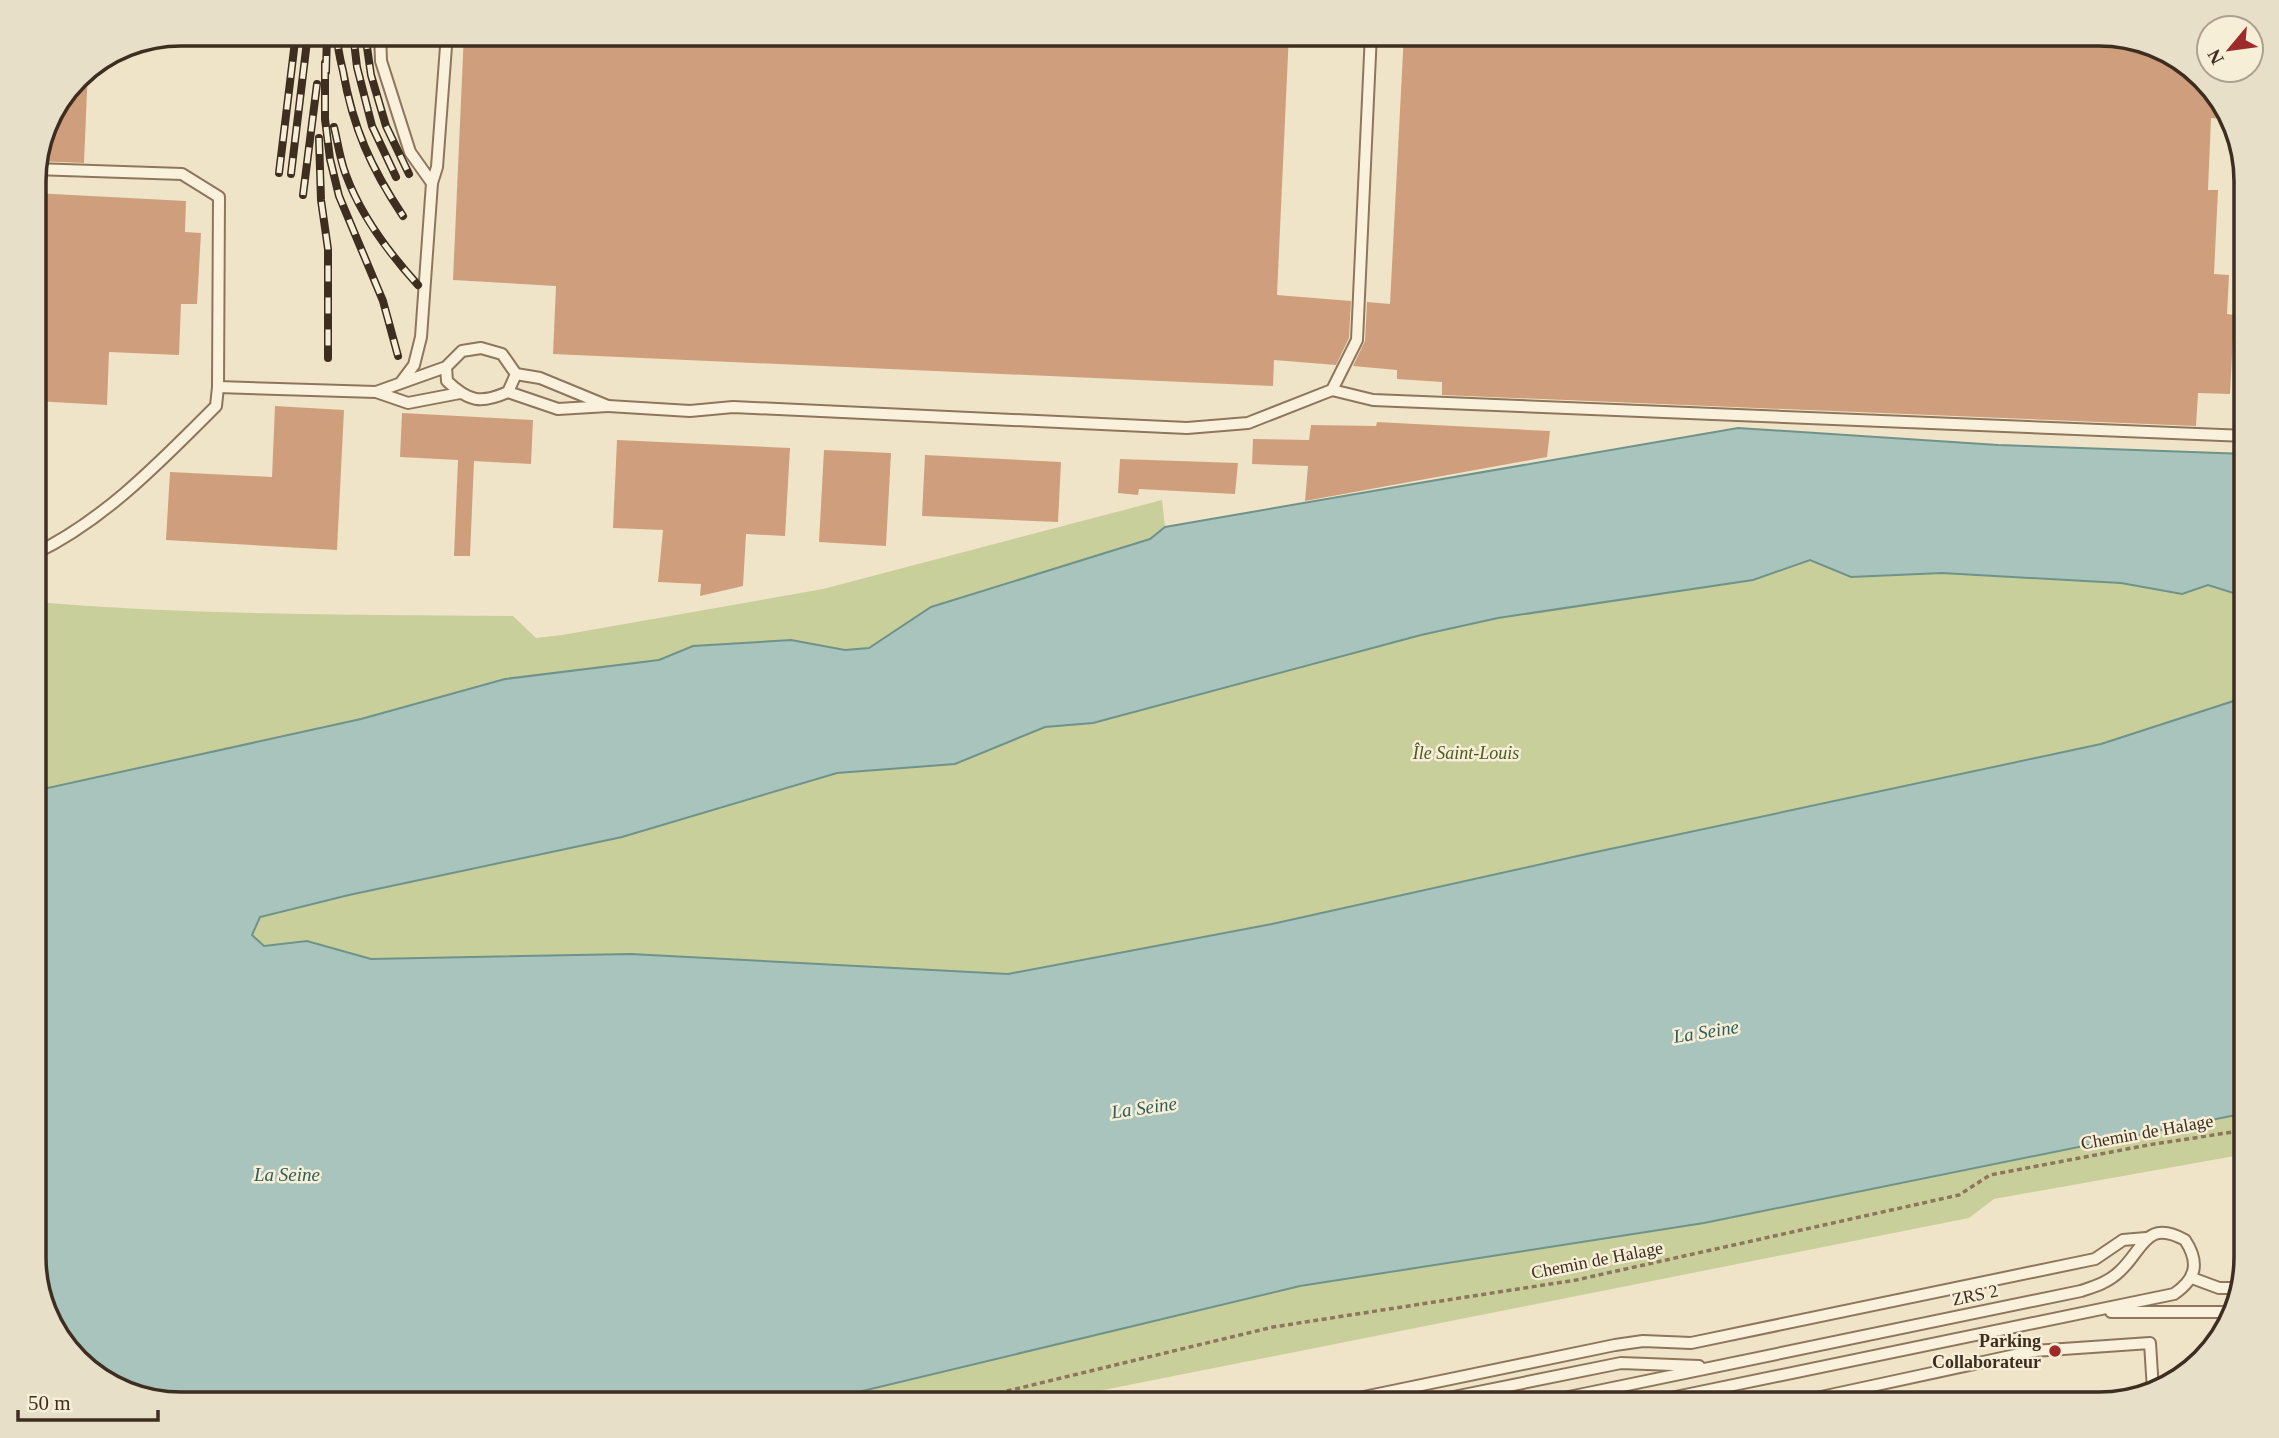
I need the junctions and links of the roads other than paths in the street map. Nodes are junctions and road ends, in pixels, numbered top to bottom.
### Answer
1 (380, 46) edge
2 (446, 46) edge
3 (1370, 46) edge
4 (46, 169) edge
5 (432, 183) junction
6 (446, 367) junction
7 (516, 374) junction
8 (401, 382) junction
9 (218, 387) junction
10 (1332, 390) junction
11 (508, 392) junction
12 (376, 393) junction
13 (460, 393) junction
14 (608, 406) junction
15 (2234, 436) edge
16 (46, 546) edge
17 (2146, 1238) junction
18 (2192, 1278) junction
19 (2230, 1289) edge
20 (2087, 1312) junction
21 (2222, 1312) edge
22 (1712, 1367) junction
23 (2152, 1381) edge
24 (1388, 1392) edge
25 (1478, 1392) edge
26 (1592, 1392) edge
27 (1700, 1392) edge
28 (1844, 1392) edge

1 - 5 lane
2 - 5 lane
3 - 10 lane
4 - 9 lane
5 - 8 lane
6 - 7 lane
6 - 8 lane
6 - 13 lane
7 - 11 lane
7 - 14 lane
8 - 12 lane
9 - 12 lane
9 - 16 lane
10 - 14 lane
10 - 15 lane
11 - 13 lane
11 - 14 lane
12 - 13 lane
17 - 18 lane
17 - 22 lane, ZRS 2
17 - 24 lane
18 - 19 lane
18 - 20 lane
20 - 21 lane
20 - 27 lane
22 - 25 lane, ZRS 2
22 - 26 lane, ZRS 2
23 - 28 lane

